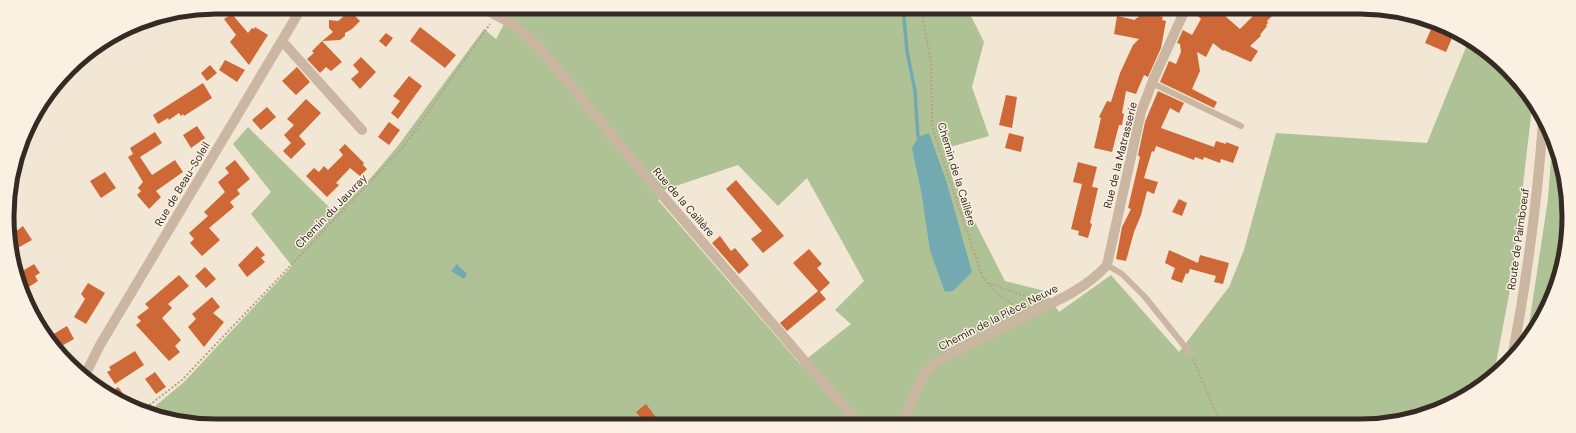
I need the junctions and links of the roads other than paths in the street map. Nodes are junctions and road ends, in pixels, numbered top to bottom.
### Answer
1 (298, 14) edge
2 (494, 14) edge
3 (1183, 14) edge
4 (282, 41) junction
5 (1152, 83) junction
6 (1241, 126) dead end
7 (362, 130) dead end
8 (1542, 130) edge
9 (1107, 265) junction
10 (1514, 348) edge
11 (1190, 353) road end
12 (87, 372) edge
13 (855, 419) edge
14 (906, 419) edge

1 - 4 street, Rue de Beau-Soleil
2 - 13 street, Rue de la Caillère
3 - 5 street, Rue de la Matrasserie
4 - 7 street
4 - 12 street, Rue de Beau-Soleil
5 - 6 lane
5 - 9 street, Rue de la Matrasserie
8 - 10 street, Route de Paimboeuf
9 - 11 lane
9 - 14 street, Chemin de la Pièce Neuve

